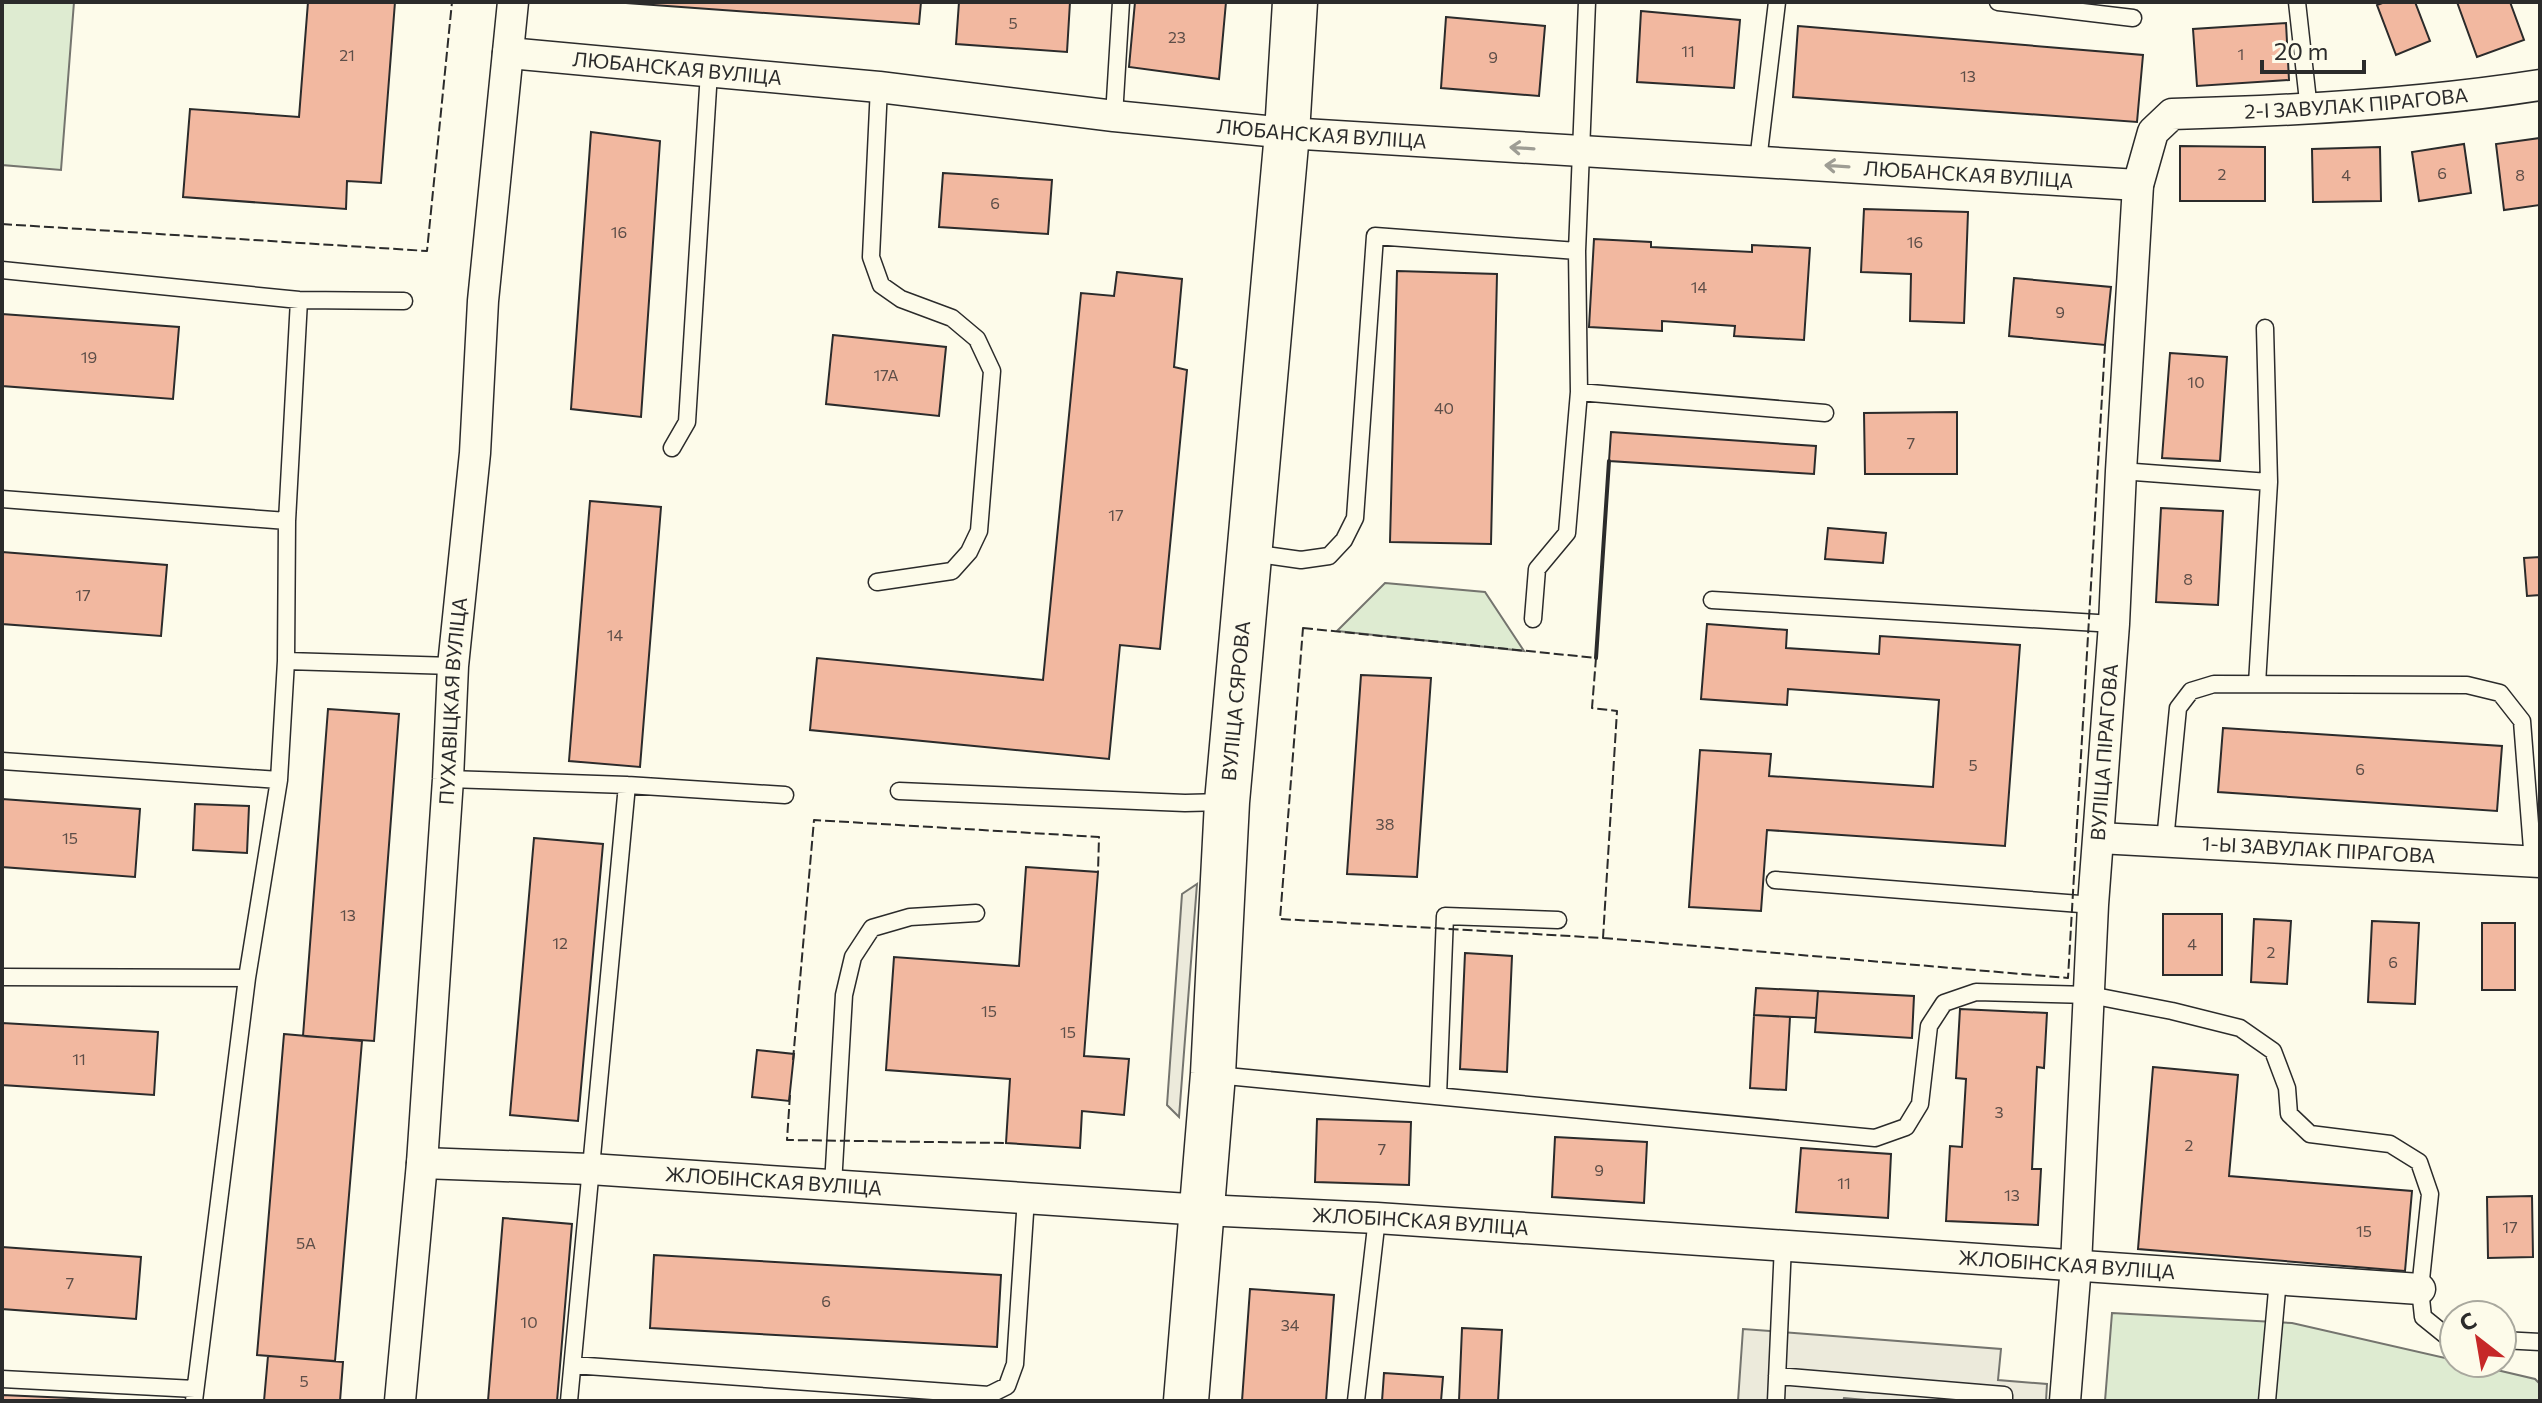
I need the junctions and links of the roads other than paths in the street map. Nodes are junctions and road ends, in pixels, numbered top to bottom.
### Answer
1 (513, 2) edge
2 (1121, 2) edge
3 (1295, 2) edge
4 (1587, 2) edge
5 (1777, 2) edge
6 (1998, 2) edge
7 (2297, 2) edge
8 (2133, 18) dead end
9 (508, 53) junction
10 (709, 72) junction
11 (2540, 85) edge
12 (879, 87) junction
13 (2309, 110) junction
14 (2172, 114) joint
15 (1114, 116) junction
16 (1287, 133) junction
17 (1579, 152) junction
18 (1758, 161) junction
19 (2138, 185) junction
20 (1577, 251) junction
21 (2, 270) edge
22 (299, 300) junction
23 (404, 301) dead end
24 (2265, 328) dead end
25 (1579, 392) junction
26 (1825, 413) dead end
27 (672, 448) dead end
28 (2121, 471) junction
29 (2269, 482) junction
30 (2, 499) edge
31 (287, 521) junction
32 (1249, 553) junction
33 (877, 582) dead end
34 (1712, 600) dead end
35 (1533, 619) dead end
36 (2114, 624) junction
37 (286, 661) junction
38 (453, 666) junction
39 (2257, 684) junction
40 (2, 761) edge
41 (448, 779) junction
42 (279, 780) junction
43 (627, 785) junction
44 (899, 791) dead end
45 (785, 795) dead end
46 (1227, 802) junction
47 (2099, 838) junction
48 (2165, 841) junction
49 (2537, 862) edge
50 (1775, 880) dead end
51 (2093, 905) junction
52 (976, 913) dead end
53 (1558, 920) dead end
54 (2, 977) edge
55 (247, 978) junction
56 (2090, 995) junction
57 (1213, 1074) junction
58 (1438, 1096) junction
59 (422, 1163) junction
60 (590, 1169) junction
61 (833, 1185) junction
62 (1026, 1198) junction
63 (1203, 1210) junction
64 (1377, 1218) junction
65 (1783, 1245) junction
66 (2076, 1265) junction
67 (2278, 1279) junction
68 (2420, 1289) junction
69 (2438, 1329) edge
70 (2518, 1341) edge
71 (2540, 1342) edge
72 (573, 1365) junction
73 (1777, 1376) junction
74 (2, 1379) edge
75 (195, 1395) edge
76 (400, 1401) edge
77 (569, 1401) edge
78 (1186, 1401) edge
79 (1356, 1401) edge
80 (1776, 1401) edge
81 (2004, 1401) edge
82 (2065, 1401) edge
83 (2267, 1401) edge

1 - 9 street, ПУХАВІЦКАЯ ВУЛІЦА
2 - 15 lane
3 - 16 street, ВУЛІЦА СЯРОВА
4 - 17 lane
5 - 18 lane
6 - 8 lane
7 - 13 lane
9 - 10 street, ЛЮБАНСКАЯ ВУЛІЦА
9 - 38 street, ПУХАВІЦКАЯ ВУЛІЦА
10 - 12 street, ЛЮБАНСКАЯ ВУЛІЦА
10 - 27 lane
11 - 13 street, 2-І ЗАВУЛАК ПІРАГОВА
12 - 15 street, ЛЮБАНСКАЯ ВУЛІЦА
12 - 33 lane
13 - 14 street, 2-І ЗАВУЛАК ПІРАГОВА
14 - 19 street, ВУЛІЦА ПІРАГОВА
15 - 16 street, ЛЮБАНСКАЯ ВУЛІЦА
17 -> 16 street, ЛЮБАНСКАЯ ВУЛІЦА
16 - 32 street, ВУЛІЦА СЯРОВА
17 - 18 street, ЛЮБАНСКАЯ ВУЛІЦА
17 - 20 lane
19 -> 18 street, ЛЮБАНСКАЯ ВУЛІЦА
19 - 28 street, ВУЛІЦА ПІРАГОВА
20 - 25 lane
20 - 32 lane
21 - 22 lane
22 - 23 lane
22 - 31 lane
24 - 29 lane
25 - 26 lane
25 - 35 lane
28 - 29 lane
28 - 36 street, ВУЛІЦА ПІРАГОВА
29 - 39 lane
30 - 31 lane
31 - 37 lane
32 - 46 street, ВУЛІЦА СЯРОВА
34 - 36 lane
36 - 47 street, ВУЛІЦА ПІРАГОВА
37 - 38 lane
37 - 42 lane
38 - 41 street, ПУХАВІЦКАЯ ВУЛІЦА
39 - 48 lane
39 - 49 lane
40 - 42 lane
41 - 43 lane
41 - 59 street, ПУХАВІЦКАЯ ВУЛІЦА
42 - 55 lane
43 - 45 lane
43 - 60 lane
44 - 46 lane
46 - 57 street, ВУЛІЦА СЯРОВА
47 - 48 street, 1-Ы ЗАВУЛАК ПІРАГОВА
47 - 51 street, ВУЛІЦА ПІРАГОВА
48 - 49 street, 1-Ы ЗАВУЛАК ПІРАГОВА
50 - 51 lane
51 - 56 street, ВУЛІЦА ПІРАГОВА
52 - 61 lane
53 - 58 lane
54 - 55 lane
55 - 75 lane
56 - 58 lane
56 - 66 street, ВУЛІЦА ПІРАГОВА
56 - 68 lane
57 - 58 lane
57 - 63 street, ВУЛІЦА СЯРОВА
59 - 60 street, ЖЛОБІНСКАЯ ВУЛІЦА
59 - 76 street, ПУХАВІЦКАЯ ВУЛІЦА
60 - 61 street, ЖЛОБІНСКАЯ ВУЛІЦА
60 - 72 lane
61 - 62 street, ЖЛОБІНСКАЯ ВУЛІЦА
62 - 63 street, ЖЛОБІНСКАЯ ВУЛІЦА
62 - 72 lane
63 - 64 street, ЖЛОБІНСКАЯ ВУЛІЦА
63 - 78 street, ВУЛІЦА СЯРОВА
64 - 65 street, ЖЛОБІНСКАЯ ВУЛІЦА
64 - 79 lane
65 - 66 street, ЖЛОБІНСКАЯ ВУЛІЦА
65 - 73 lane
66 - 67 street, ЖЛОБІНСКАЯ ВУЛІЦА
66 - 82 street, ВУЛІЦА ПІРАГОВА
67 - 68 street, ЖЛОБІНСКАЯ ВУЛІЦА
67 - 83 lane
68 - 69 lane
70 - 71 lane
72 - 77 lane
73 - 80 lane
73 - 81 lane
74 - 75 lane

